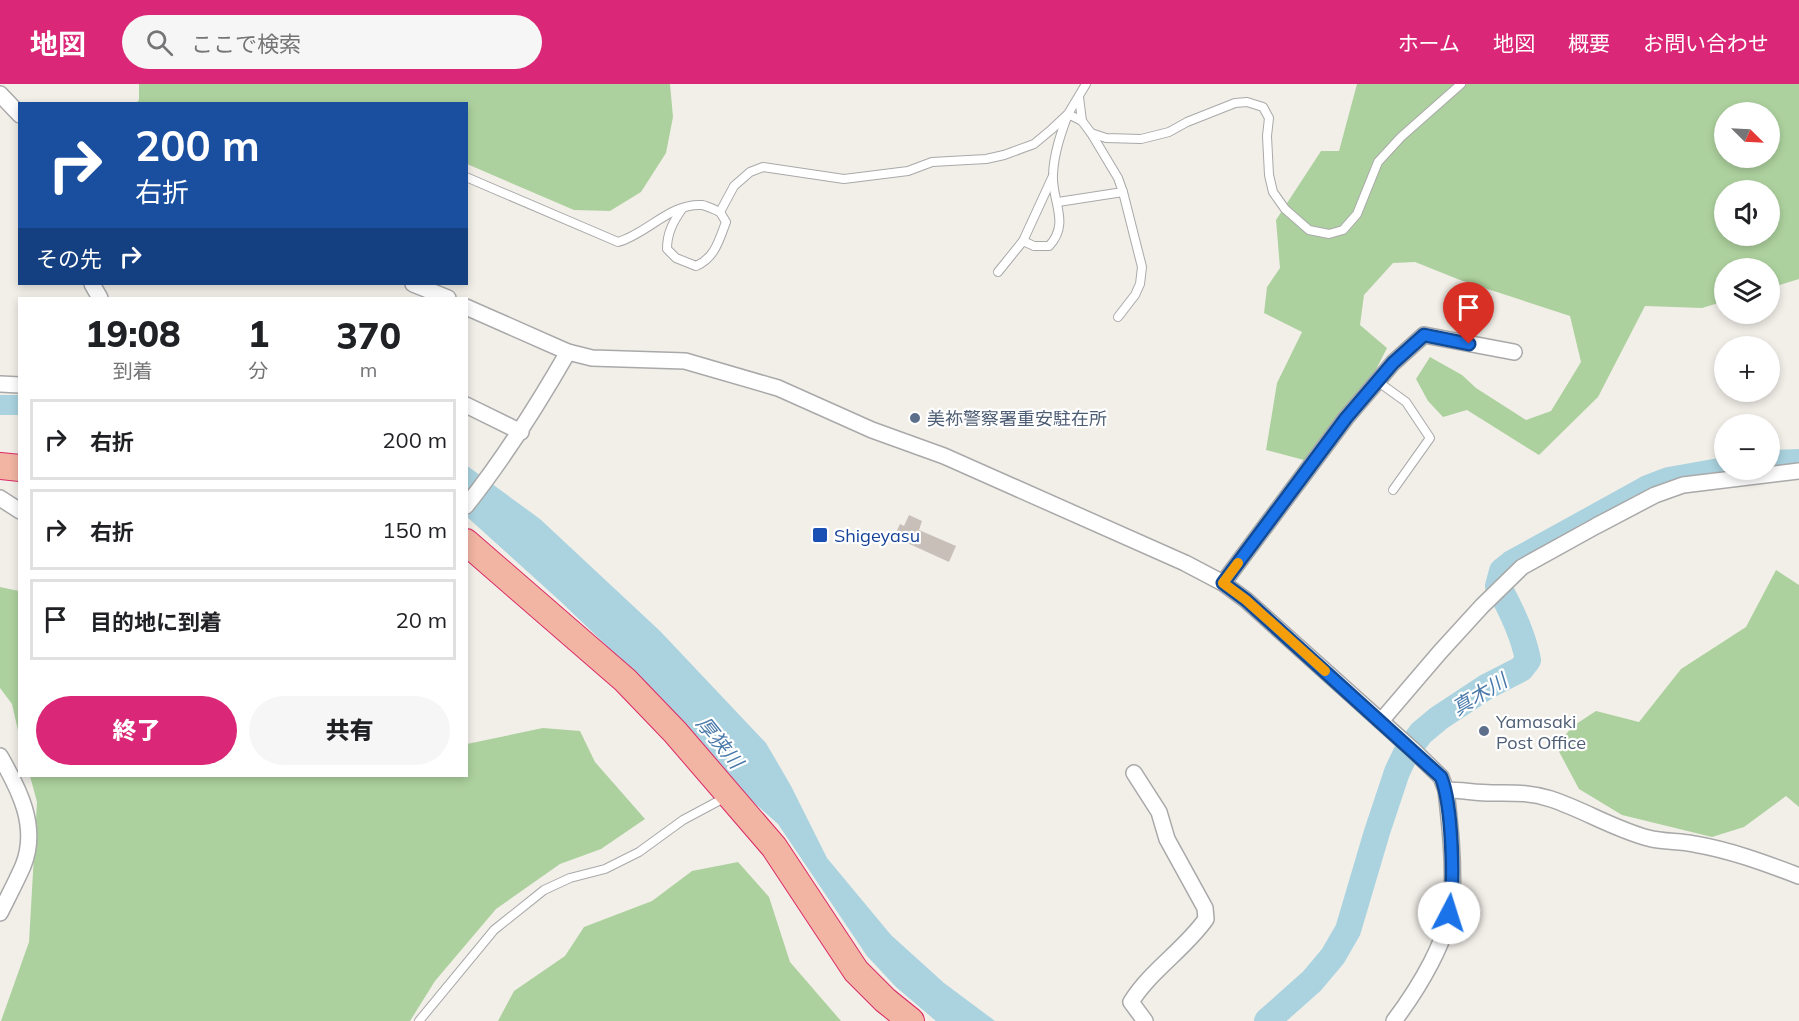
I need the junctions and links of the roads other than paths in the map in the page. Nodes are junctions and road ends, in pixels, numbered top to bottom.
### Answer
1 (1086, 84) edge
2 (1461, 84) edge
3 (0, 94) edge
4 (1079, 97) junction
5 (18, 113) edge
6 (1068, 114) junction
7 (1082, 121) junction
8 (1091, 133) junction
9 (1052, 176) junction
10 (468, 178) edge
11 (1123, 192) junction
12 (1058, 202) junction
13 (682, 209) junction
14 (720, 212) junction
15 (1023, 241) junction
16 (998, 272) dead end
17 (416, 285) edge
18 (446, 297) edge
19 (468, 308) edge
20 (1118, 317) dead end
21 (568, 352) junction
22 (1514, 352) dead end
23 (1377, 381) junction
24 (0, 384) edge
25 (18, 385) edge
26 (468, 406) edge
27 (521, 432) junction
28 (0, 466) edge
29 (18, 468) edge
30 (1799, 471) edge
31 (1393, 490) dead end
32 (0, 498) edge
33 (468, 503) edge
34 (18, 509) edge
35 (468, 544) edge
36 (1223, 583) junction
37 (1381, 721) junction
38 (0, 756) edge
39 (1134, 773) dead end
40 (1446, 790) junction
41 (730, 795) junction
42 (1799, 876) edge
43 (0, 913) edge
44 (419, 1021) edge
45 (911, 1021) edge
46 (1145, 1021) edge
47 (1394, 1021) edge

1 - 4 lane
2 - 8 lane
3 - 5 street
4 - 6 lane
4 - 7 lane
6 - 7 lane
6 - 9 lane
6 - 14 lane
7 - 8 lane
8 - 11 lane
9 - 12 lane
9 - 15 lane
10 - 13 lane
11 - 12 lane
11 - 20 lane
12 - 15 lane
13 - 14 lane
13 - 14 lane
15 - 16 lane
17 - 18 street
19 - 21 street
21 - 27 street
21 - 36 street
22 - 23 street
23 - 31 lane
23 - 36 street
24 - 25 street
26 - 27 street
27 - 33 street
28 - 29 highway
30 - 37 street
32 - 34 street
35 - 41 highway
36 - 37 street
37 - 40 street
38 - 43 street
39 - 46 street
40 - 42 street
40 - 47 street
41 - 44 lane
41 - 45 highway

